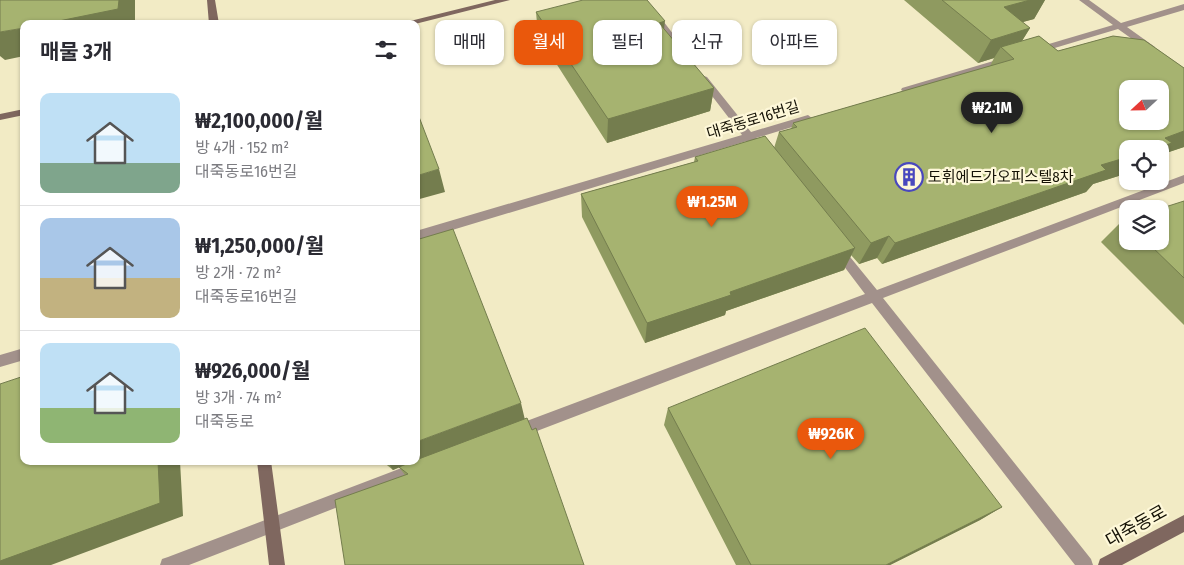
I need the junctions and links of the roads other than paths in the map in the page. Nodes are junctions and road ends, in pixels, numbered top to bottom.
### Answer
1 (211, 0) edge
2 (506, 0) edge
3 (642, 0) edge
4 (1083, 0) edge
5 (1184, 7) edge
6 (214, 20) edge
7 (419, 20) edge
8 (1120, 26) junction
9 (672, 38) edge
10 (1160, 55) edge
11 (696, 68) edge
12 (892, 94) edge
13 (20, 113) edge
14 (0, 117) edge
15 (816, 117) edge
16 (749, 137) junction
17 (761, 152) edge
18 (1184, 179) edge
19 (420, 235) edge
20 (832, 242) edge
21 (873, 295) junction
22 (20, 355) edge
23 (0, 361) edge
24 (503, 436) edge
25 (264, 465) edge
26 (430, 465) edge
27 (1184, 523) edge
28 (272, 525) junction
29 (168, 565) edge
30 (277, 565) edge
31 (1085, 565) edge
32 (1106, 565) edge

1 - 6 street
2 - 7 street
3 - 9 street
4 - 8 street
5 - 8 street
8 - 10 street
8 - 12 street
11 - 16 street
13 - 14 street
15 - 16 street, 대죽동로16번길
16 - 17 street
16 - 19 street, 대죽동로16번길
18 - 21 street
20 - 21 street
21 - 24 street
21 - 31 street
22 - 23 street
25 - 28 street
26 - 28 street
27 - 32 street, 대죽동로
28 - 29 street
28 - 30 street

